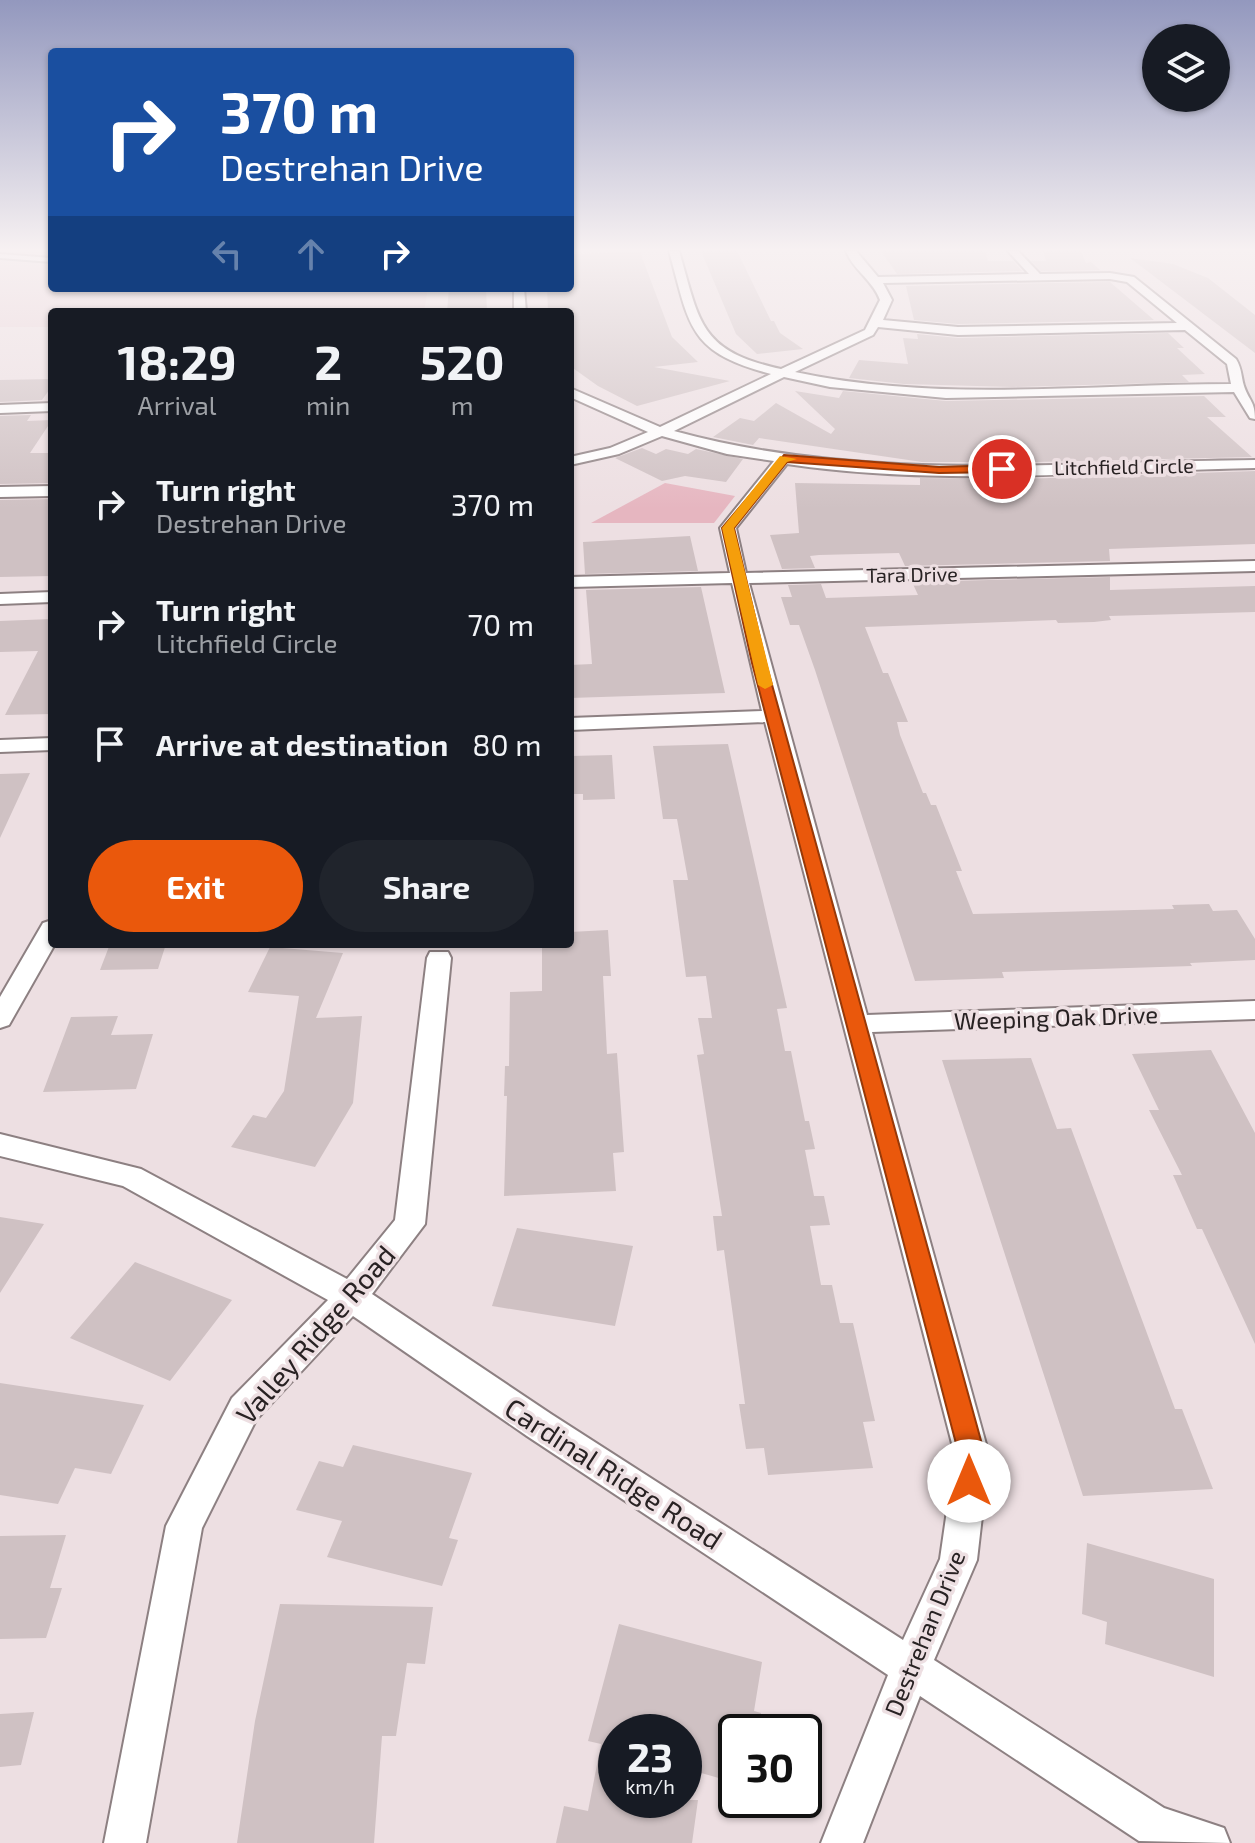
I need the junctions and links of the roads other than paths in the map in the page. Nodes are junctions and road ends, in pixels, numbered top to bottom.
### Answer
1 (704, 337) edge
2 (859, 337) edge
3 (1202, 337) edge
4 (783, 374) junction
5 (1238, 388) junction
6 (574, 394) edge
7 (48, 407) edge
8 (0, 409) edge
9 (1255, 415) edge
10 (660, 432) junction
11 (784, 458) junction
12 (574, 460) edge
13 (1255, 464) edge
14 (48, 491) edge
15 (0, 492) edge
16 (1255, 566) edge
17 (739, 578) junction
18 (574, 582) edge
19 (48, 597) edge
20 (0, 599) edge
21 (774, 716) junction
22 (574, 724) edge
23 (48, 744) edge
24 (0, 746) edge
25 (48, 935) edge
26 (439, 958) dead end
27 (1255, 1010) edge
28 (0, 1019) edge
29 (856, 1024) junction
30 (0, 1145) edge
31 (351, 1297) junction
32 (911, 1667) junction
33 (125, 1843) edge
34 (842, 1843) edge
35 (1209, 1843) edge

1 - 4 street
2 - 4 street
3 - 5 street
4 - 5 street
4 - 10 street
5 - 9 street
6 - 10 street, Litchfield Circle
7 - 8 street
10 - 11 street, Litchfield Circle
10 - 12 street
11 - 13 street, Litchfield Circle
11 - 17 street, Destrehan Drive
14 - 15 street
16 - 17 street, Tara Drive
17 - 18 street, Tara Drive
17 - 21 street, Destrehan Drive
19 - 20 street
21 - 22 street
21 - 29 street, Destrehan Drive
23 - 24 street
25 - 28 street
26 - 31 street, Valley Ridge Road
27 - 29 street, Weeping Oak Drive
29 - 32 street, Destrehan Drive
30 - 31 street, Cardinal Ridge Road
31 - 32 street, Cardinal Ridge Road
31 - 33 street, Valley Ridge Road
32 - 34 street, Destrehan Drive
32 - 35 street, Cardinal Ridge Road

